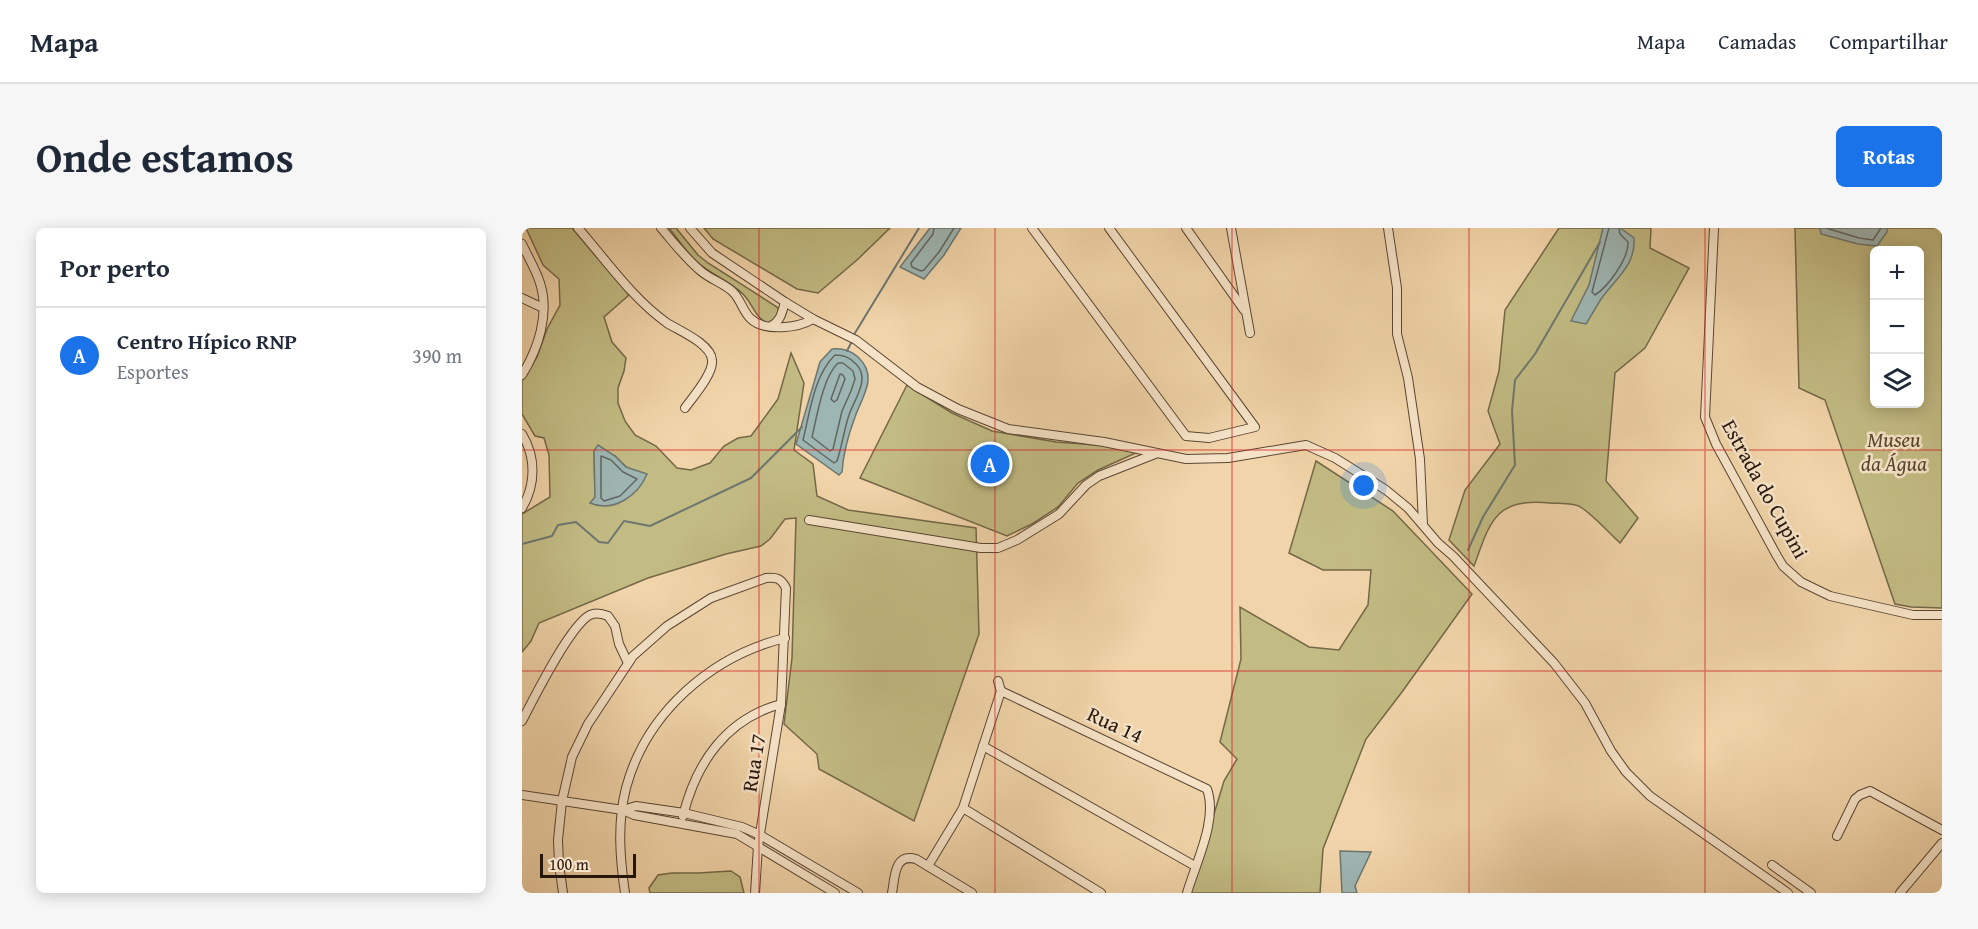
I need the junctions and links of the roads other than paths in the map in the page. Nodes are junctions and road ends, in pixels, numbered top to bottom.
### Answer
1 (578, 228) edge
2 (661, 228) edge
3 (690, 228) edge
4 (1032, 228) edge
5 (1109, 228) edge
6 (1186, 228) edge
7 (1231, 228) edge
8 (1388, 228) edge
9 (1714, 228) edge
10 (522, 244) edge
11 (522, 298) edge
12 (785, 302) junction
13 (543, 308) junction
14 (1247, 314) junction
15 (813, 319) junction
16 (770, 326) junction
17 (1250, 333) dead end
18 (525, 365) edge
19 (522, 375) edge
20 (686, 408) dead end
21 (522, 434) edge
22 (1156, 453) junction
23 (525, 493) edge
24 (522, 508) edge
25 (809, 520) dead end
26 (1423, 524) junction
27 (1942, 615) edge
28 (785, 638) junction
29 (628, 663) junction
30 (998, 681) dead end
31 (1001, 691) junction
32 (781, 704) junction
33 (522, 720) edge
34 (983, 746) junction
35 (522, 795) edge
36 (562, 801) junction
37 (963, 808) junction
38 (623, 810) junction
39 (684, 813) junction
40 (682, 823) junction
41 (707, 823) junction
42 (1942, 830) edge
43 (760, 835) junction
44 (1837, 836) dead end
45 (1942, 843) edge
46 (758, 846) junction
47 (1772, 865) dead end
48 (928, 866) junction
49 (1195, 866) junction
50 (826, 875) junction
51 (821, 889) edge
52 (563, 893) edge
53 (625, 893) edge
54 (755, 893) edge
55 (835, 893) edge
56 (858, 893) edge
57 (892, 893) edge
58 (972, 893) edge
59 (1101, 893) edge
60 (1187, 893) edge
61 (1788, 893) edge
62 (1810, 893) edge
63 (1900, 893) edge

1 - 20 street
2 - 16 street
3 - 12 street
4 - 5 street
6 - 14 street
7 - 14 street
8 - 26 street
9 - 27 street, Estrada do Cupini
10 - 13 street
11 - 13 street
12 - 15 street
12 - 16 street
13 - 18 street
14 - 17 street
15 - 16 street
15 - 22 street
18 - 19 street
21 - 23 street
22 - 25 street
22 - 26 street
23 - 24 street
26 - 61 street
28 - 29 street, Rua 17
28 - 32 street, Rua 17
28 - 38 street
29 - 33 street
29 - 36 street
30 - 31 street
31 - 34 street
31 - 49 street, Rua 14
32 - 39 street
32 - 43 street, Rua 17
34 - 37 street
34 - 49 street
35 - 36 street
36 - 38 street
36 - 52 street
37 - 48 street
37 - 59 street
38 - 39 street
38 - 40 street
38 - 53 street
39 - 40 street
39 - 41 street
40 - 41 street
41 - 43 street
41 - 46 street
42 - 44 street
43 - 46 street, Rua 17
43 - 50 street
45 - 63 street
46 - 51 street
46 - 54 street, Rua 17
47 - 62 street
48 - 57 street
48 - 58 street
49 - 60 street
50 - 51 street
50 - 56 street
51 - 55 street

